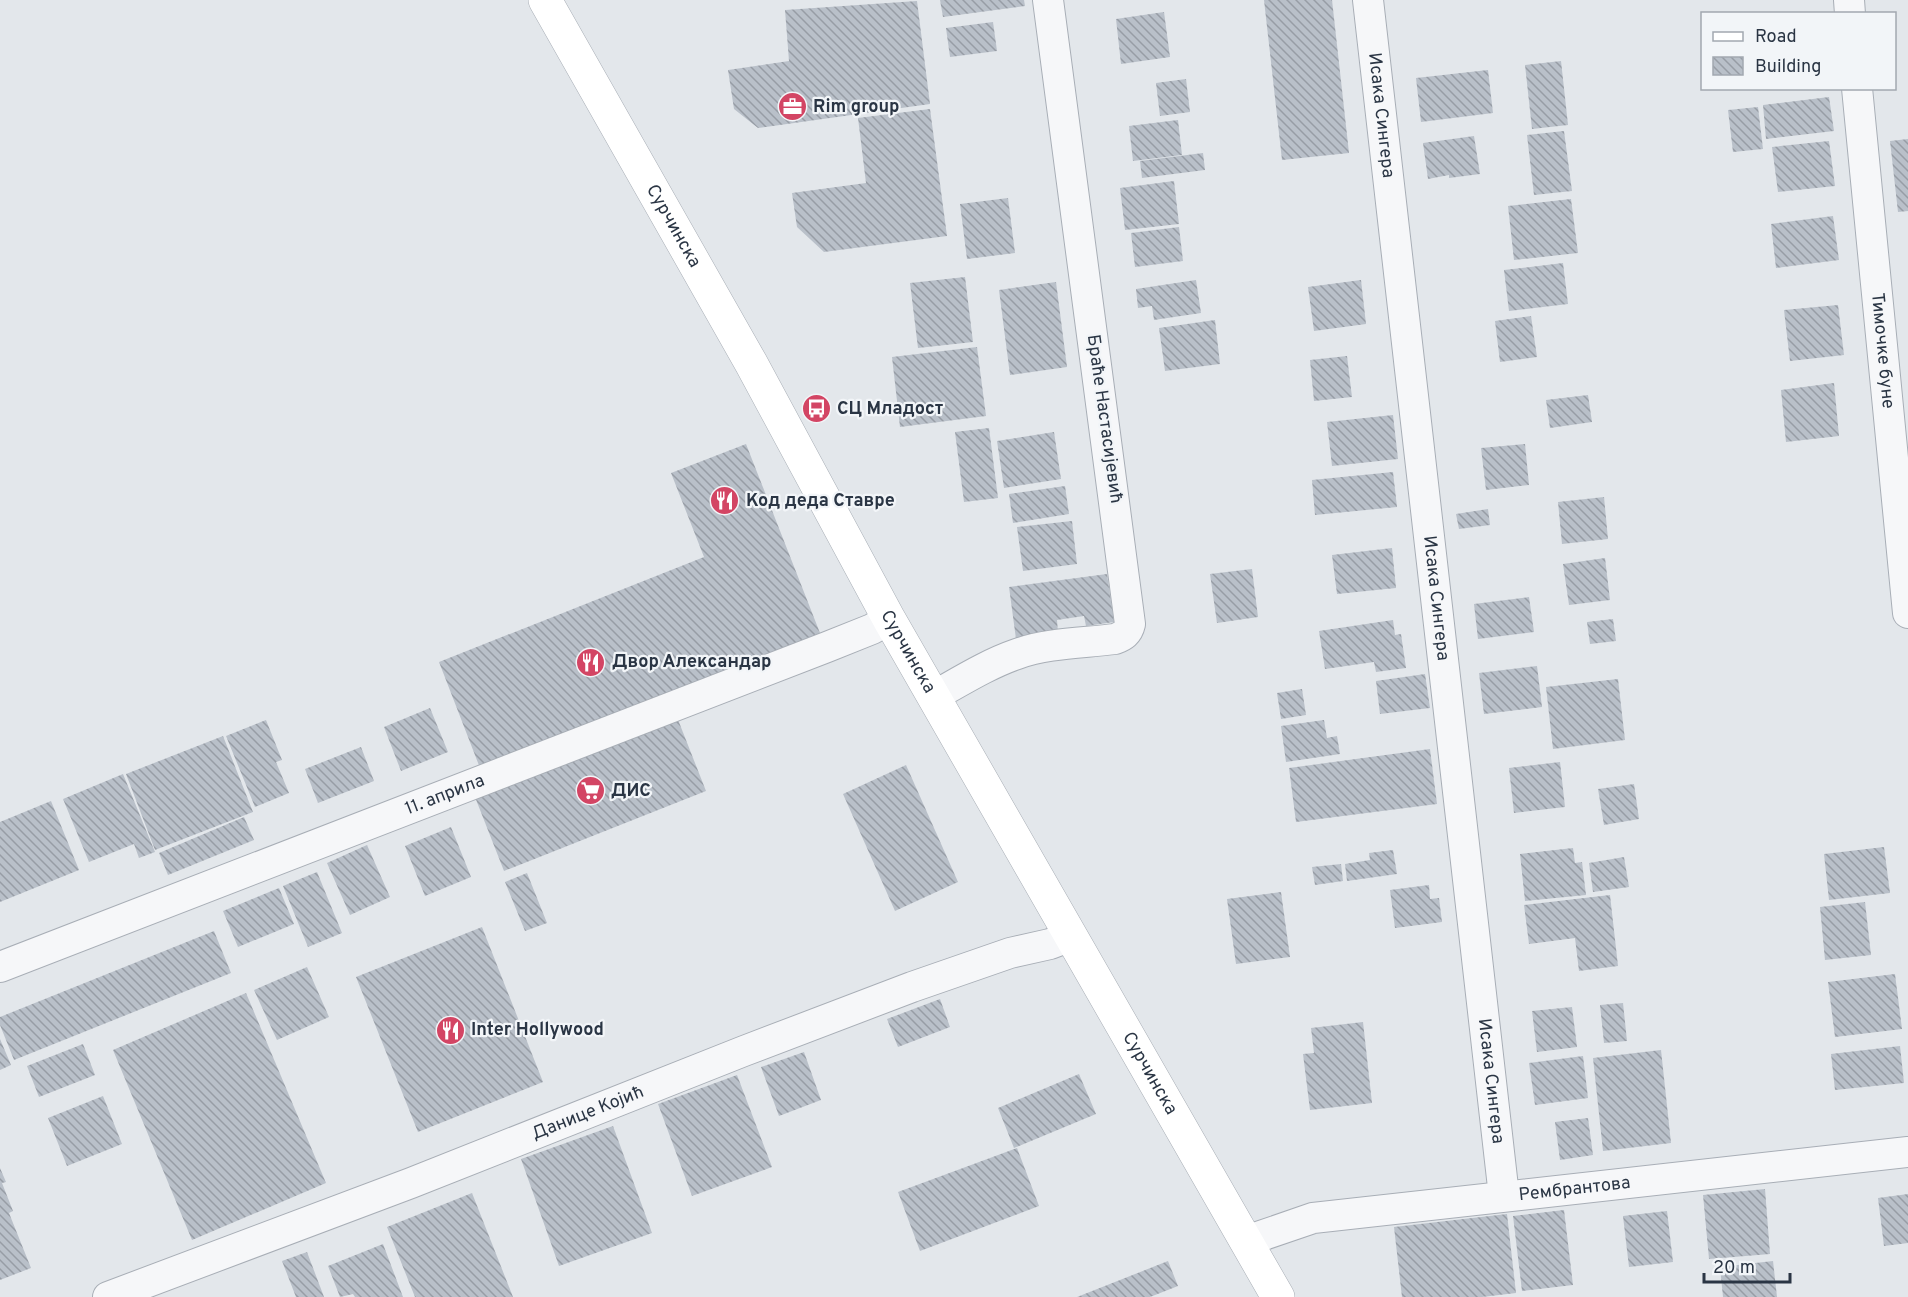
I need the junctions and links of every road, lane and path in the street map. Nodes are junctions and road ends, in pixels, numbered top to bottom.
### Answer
1 (545, 0) edge
2 (1048, 0) edge
3 (1368, 0) edge
4 (1857, 90) edge
5 (1908, 613) edge
6 (889, 620) junction
7 (934, 696) junction
8 (1071, 936) junction
9 (0, 967) edge
10 (1908, 1152) edge
11 (1504, 1196) junction
12 (1246, 1241) junction
13 (108, 1297) edge
14 (1278, 1297) edge

1 - 6 main road, Сурчинска
2 - 7 street, Браће Настасијевић
3 - 11 street, Исака Сингера
4 - 5 street, Тимочке буне
6 - 7 main road, Сурчинска
6 - 9 street, 11. априла
7 - 8 main road, Сурчинска
8 - 12 main road, Сурчинска
8 - 13 street, Данице Којић
10 - 11 street, Рембрантова
11 - 12 street, Рембрантова
12 - 14 main road, Сурчинска

